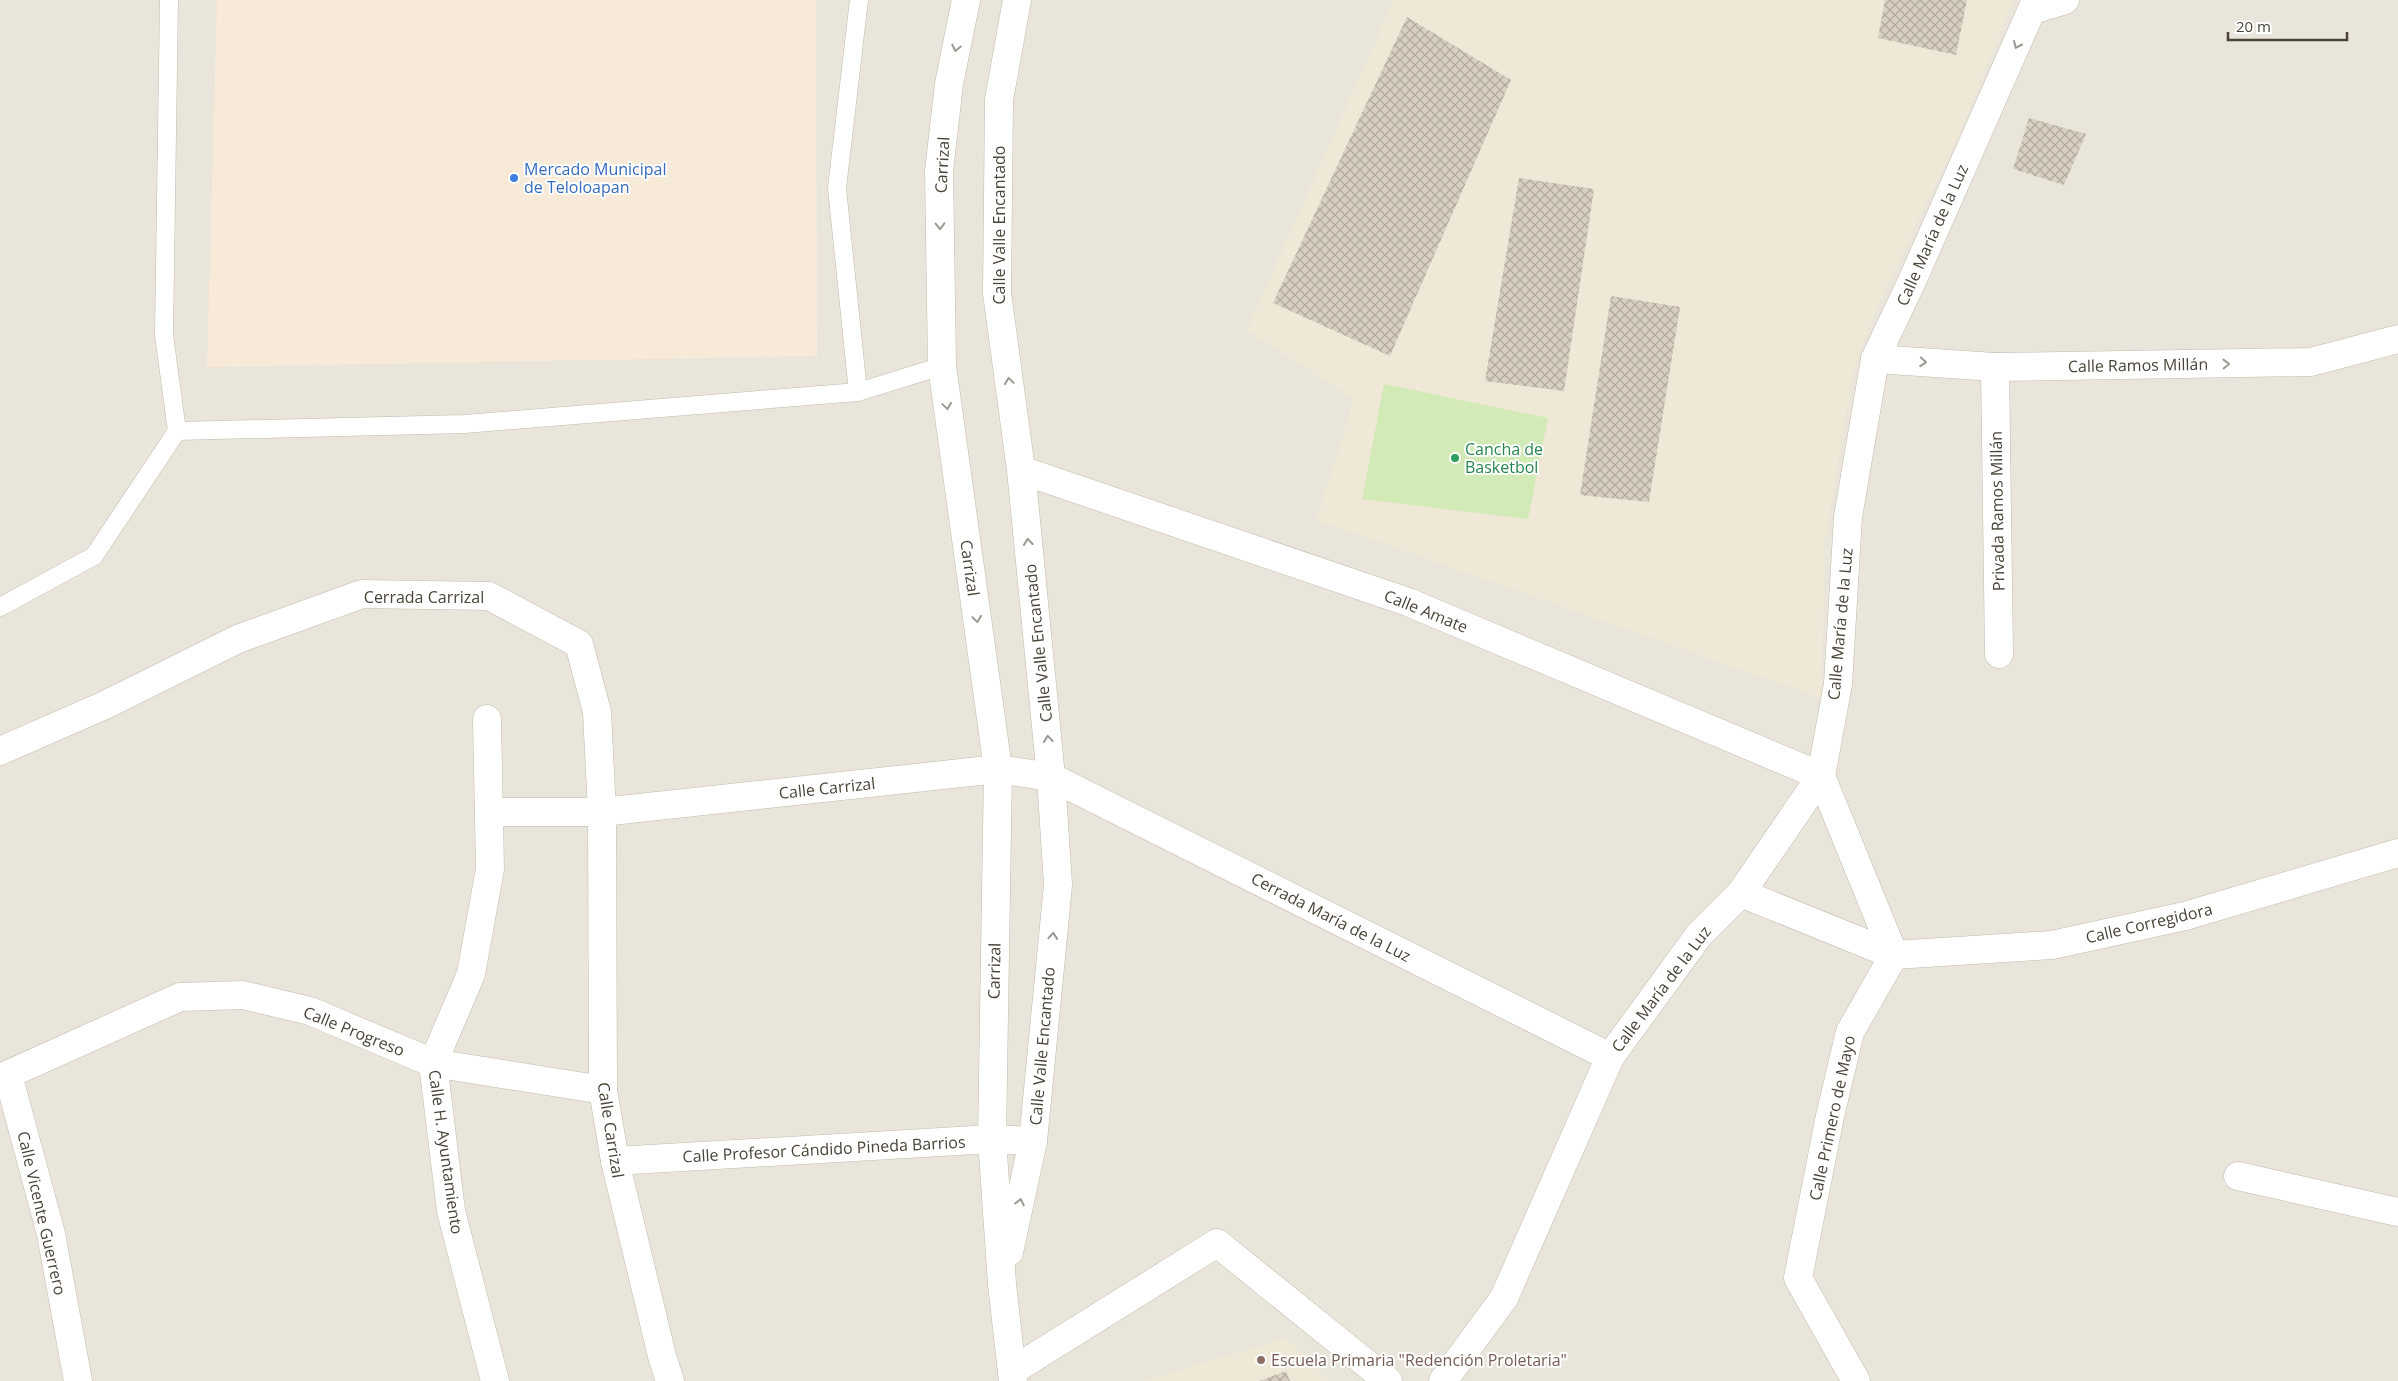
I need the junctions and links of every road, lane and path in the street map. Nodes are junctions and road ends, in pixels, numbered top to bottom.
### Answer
1 (169, 0) edge
2 (859, 0) edge
3 (966, 0) edge
4 (1017, 0) edge
5 (2065, 0) edge
6 (2034, 5) edge
7 (2398, 340) edge
8 (1875, 359) junction
9 (942, 366) junction
10 (1995, 367) junction
11 (858, 392) junction
12 (177, 431) junction
13 (1021, 470) junction
14 (0, 607) edge
15 (1999, 654) dead end
16 (487, 719) dead end
17 (0, 751) edge
18 (998, 769) junction
19 (1821, 776) junction
20 (1051, 778) junction
21 (489, 812) junction
22 (602, 812) junction
23 (2398, 852) edge
24 (1741, 893) junction
25 (1894, 955) junction
26 (1610, 1057) junction
27 (433, 1063) junction
28 (4, 1076) edge
29 (602, 1090) junction
30 (992, 1139) junction
31 (1033, 1141) junction
32 (615, 1161) junction
33 (2238, 1176) dead end
34 (2398, 1212) edge
35 (1002, 1284) junction
36 (1013, 1376) edge
37 (78, 1381) edge
38 (495, 1381) edge
39 (670, 1381) edge
40 (1388, 1381) edge
41 (1443, 1381) edge
42 (1856, 1381) edge

1 - 12 lane
2 - 11 lane
3 -> 9 street, Carrizal
13 -> 4 street, Calle Valle Encantado
5 - 6 street
6 -> 8 street, Calle María de la Luz
10 -> 7 street, Calle Ramos Millán
8 -> 10 street, Calle Ramos Millán
8 - 19 street, Calle María de la Luz
9 - 11 lane
9 -> 18 street, Carrizal
10 - 15 street, Privada Ramos Millán
11 - 12 lane
12 - 14 lane
13 - 19 street, Calle Amate
20 -> 13 street, Calle Valle Encantado
16 - 21 street, Calle H. Ayuntamiento
17 - 22 street, Cerrada Carrizal
18 - 20 street, Calle Carrizal
18 - 22 street, Calle Carrizal
18 - 30 street, Carrizal
19 - 24 street, Calle María de la Luz
19 - 25 street
20 - 26 street, Cerrada María de la Luz
31 -> 20 street, Calle Valle Encantado
21 - 22 street, Calle Carrizal
21 - 27 street, Calle H. Ayuntamiento
22 - 29 street, Calle Carrizal
23 - 25 street, Calle Corregidora
24 - 25 street
24 - 26 street, Calle María de la Luz
25 - 42 street, Calle Primero de Mayo
26 - 41 street, Calle María de la Luz
27 - 28 street, Calle Progreso
27 - 29 street, Calle Progreso
27 - 38 street, Calle H. Ayuntamiento
28 - 37 street, Calle Vicente Guerrero
29 - 32 street, Calle Carrizal
30 - 31 street, Calle Profesor Cándido Pineda Barrios
30 - 32 street, Calle Profesor Cándido Pineda Barrios
30 - 35 street, Calle Valle Encantado
35 -> 31 street, Calle Valle Encantado
32 - 39 street, Calle Carrizal
33 - 34 street
35 - 36 street, Calle Valle Encantado
36 - 40 street

